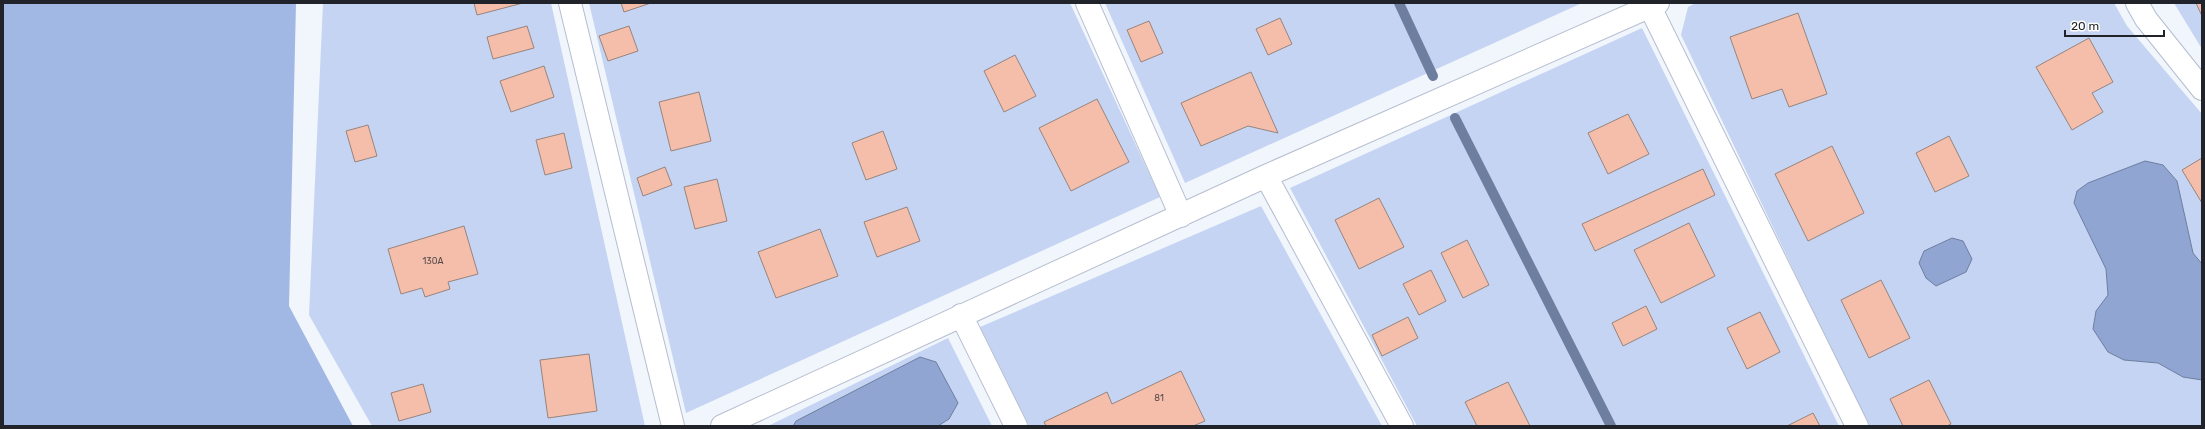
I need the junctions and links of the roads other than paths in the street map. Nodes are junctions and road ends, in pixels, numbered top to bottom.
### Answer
1 (570, 3) edge
2 (1087, 3) edge
3 (2137, 3) edge
4 (1652, 4) edge
5 (2202, 90) edge
6 (1266, 176) junction
7 (1180, 216) junction
8 (962, 315) junction
9 (674, 426) edge
10 (722, 426) edge
11 (1016, 426) edge
12 (1402, 426) edge
13 (1857, 426) edge

1 - 9 street
2 - 7 street
3 - 5 street
4 - 6 street
4 - 13 street
6 - 7 street
6 - 12 street
7 - 8 street
8 - 10 street
8 - 11 street

